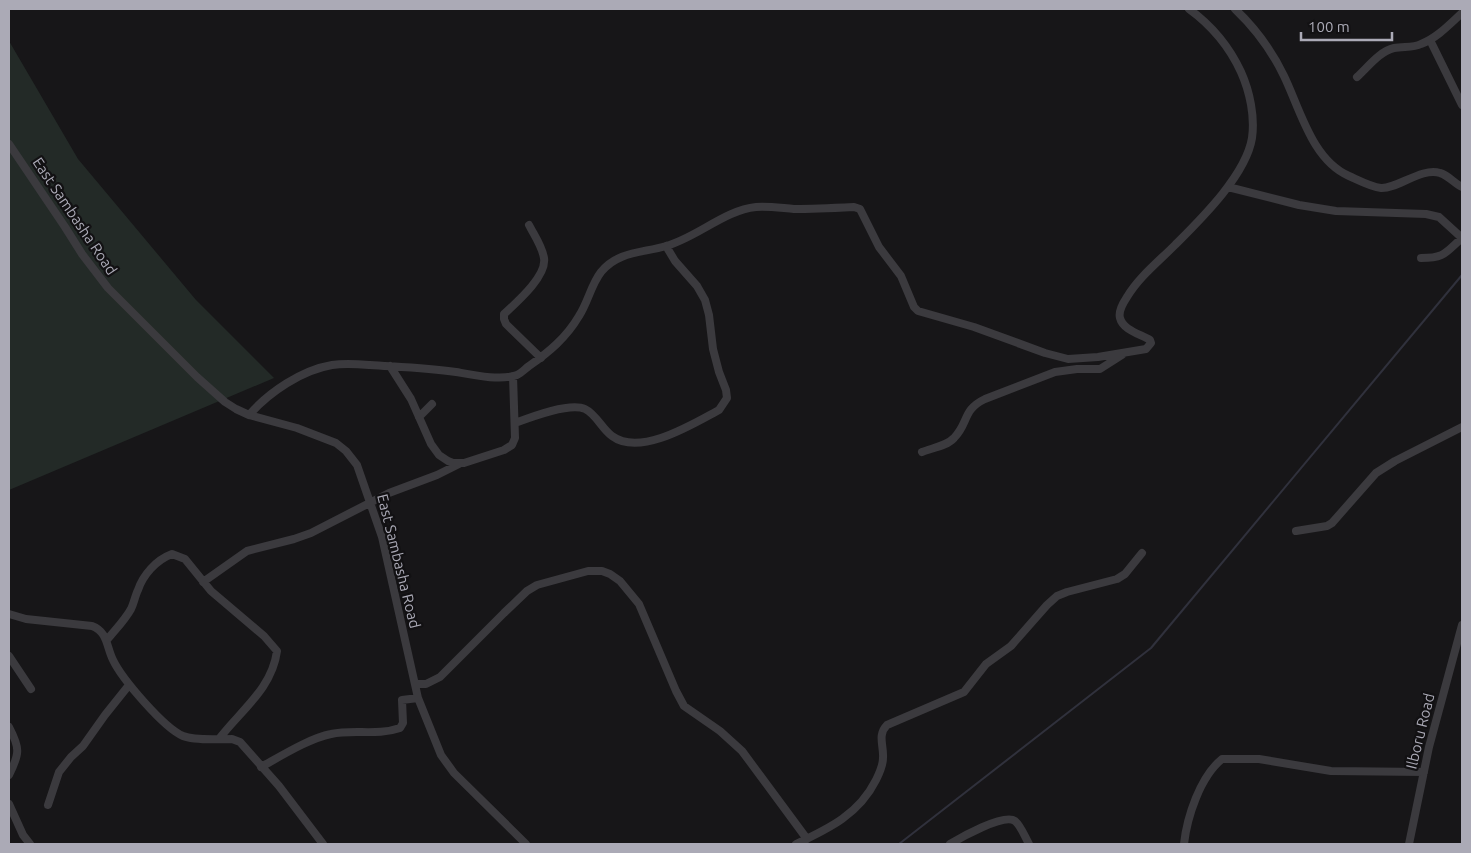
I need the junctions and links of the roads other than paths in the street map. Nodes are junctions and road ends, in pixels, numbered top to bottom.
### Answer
1 (1189, 9) edge
2 (1234, 9) edge
3 (1462, 13) edge
4 (1430, 40) junction
5 (1357, 77) dead end
6 (1462, 105) edge
7 (9, 144) edge
8 (1228, 187) junction
9 (1462, 187) edge
10 (529, 225) dead end
11 (1462, 238) edge
12 (666, 246) junction
13 (1421, 258) dead end
14 (1124, 354) junction
15 (541, 358) junction
16 (390, 366) junction
17 (513, 376) junction
18 (432, 404) dead end
19 (250, 415) junction
20 (419, 417) junction
21 (515, 423) junction
22 (1462, 427) edge
23 (922, 452) dead end
24 (459, 464) junction
25 (371, 502) junction
26 (1296, 531) dead end
27 (1142, 553) dead end
28 (203, 582) junction
29 (9, 614) edge
30 (1462, 625) edge
31 (107, 640) junction
32 (9, 656) edge
33 (129, 684) junction
34 (415, 684) junction
35 (31, 689) dead end
36 (418, 698) junction
37 (9, 727) edge
38 (219, 739) junction
39 (261, 767) junction
40 (1424, 772) junction
41 (9, 775) edge
42 (9, 804) edge
43 (48, 805) dead end
44 (807, 839) junction
45 (30, 844) edge
46 (323, 844) edge
47 (526, 844) edge
48 (796, 844) edge
49 (950, 844) edge
50 (1029, 844) edge
51 (1184, 844) edge
52 (1409, 844) edge

1 - 8 street
2 - 9 street
3 - 4 street
4 - 5 street
4 - 6 street
7 - 19 street, East Sambasha Road
8 - 11 street
8 - 14 street
10 - 15 street
11 - 13 street
12 - 14 street
12 - 15 street
12 - 21 street
14 - 23 street
15 - 17 street
16 - 17 street
16 - 19 street
16 - 20 street
17 - 21 street
18 - 20 street
19 - 25 street, East Sambasha Road
20 - 24 street
21 - 24 street
22 - 26 street
24 - 25 street
25 - 28 street
25 - 34 street, East Sambasha Road
27 - 44 street
28 - 31 street
28 - 38 street
29 - 31 street
30 - 40 street, Ilboru Road
31 - 33 street
32 - 35 street
33 - 38 street
33 - 43 street
34 - 36 street, East Sambasha Road
34 - 44 street
36 - 39 street
36 - 47 street, East Sambasha Road
37 - 41 street
38 - 39 street
39 - 46 street
40 - 51 street
40 - 52 street, Ilboru Road
42 - 45 street
44 - 48 street
49 - 50 street

